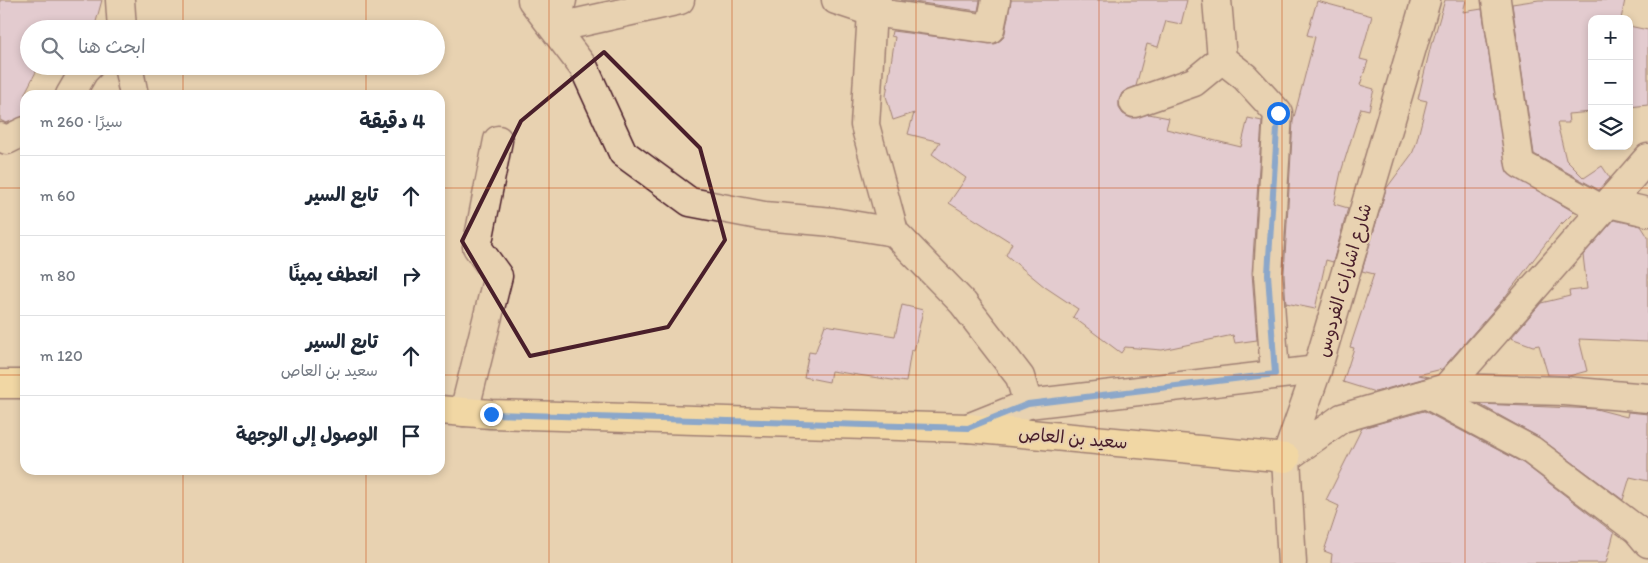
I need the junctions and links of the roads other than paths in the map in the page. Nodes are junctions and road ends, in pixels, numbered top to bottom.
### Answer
1 (120, 0) edge
2 (532, 0) edge
3 (549, 0) edge
4 (562, 0) edge
5 (680, 0) edge
6 (836, 0) edge
7 (996, 0) edge
8 (1217, 0) edge
9 (1426, 0) edge
10 (1496, 0) edge
11 (875, 6) edge
12 (121, 20) edge
13 (555, 28) junction
14 (1222, 59) junction
15 (82, 75) edge
16 (130, 75) edge
17 (73, 90) edge
18 (133, 90) edge
19 (1134, 103) dead end
20 (20, 134) edge
21 (0, 137) edge
22 (498, 140) dead end
23 (1648, 158) edge
24 (1605, 206) junction
25 (1648, 212) edge
26 (894, 232) junction
27 (1317, 370) junction
28 (1275, 374) junction
29 (0, 384) edge
30 (20, 384) edge
31 (1436, 391) junction
32 (1648, 398) edge
33 (1028, 404) junction
34 (452, 411) edge
35 (968, 428) junction
36 (1286, 458) junction
37 (1648, 543) edge
38 (1292, 563) edge

1 - 12 street
2 - 13 street
3 - 13 street
4 - 13 street
5 - 13 street
6 - 11 street
7 - 11 street
8 - 14 street
9 - 27 street, شارع اشارات الفردوس
10 - 24 street
11 - 26 street
13 - 26 street
14 - 19 street
14 - 28 street
15 - 17 street
16 - 18 street
20 - 21 street
22 - 34 street
23 - 24 street
24 - 25 street
24 - 31 street
26 - 33 street
27 - 28 street
27 - 36 street, شارع اشارات الفردوس
28 - 33 street
29 - 30 main road
31 - 32 street
31 - 36 street
31 - 37 street
33 - 35 street
34 - 35 main road, سعيد بن العاص
35 - 36 main road, سعيد بن العاص
36 - 38 street, شارع اشارات الفردوس

